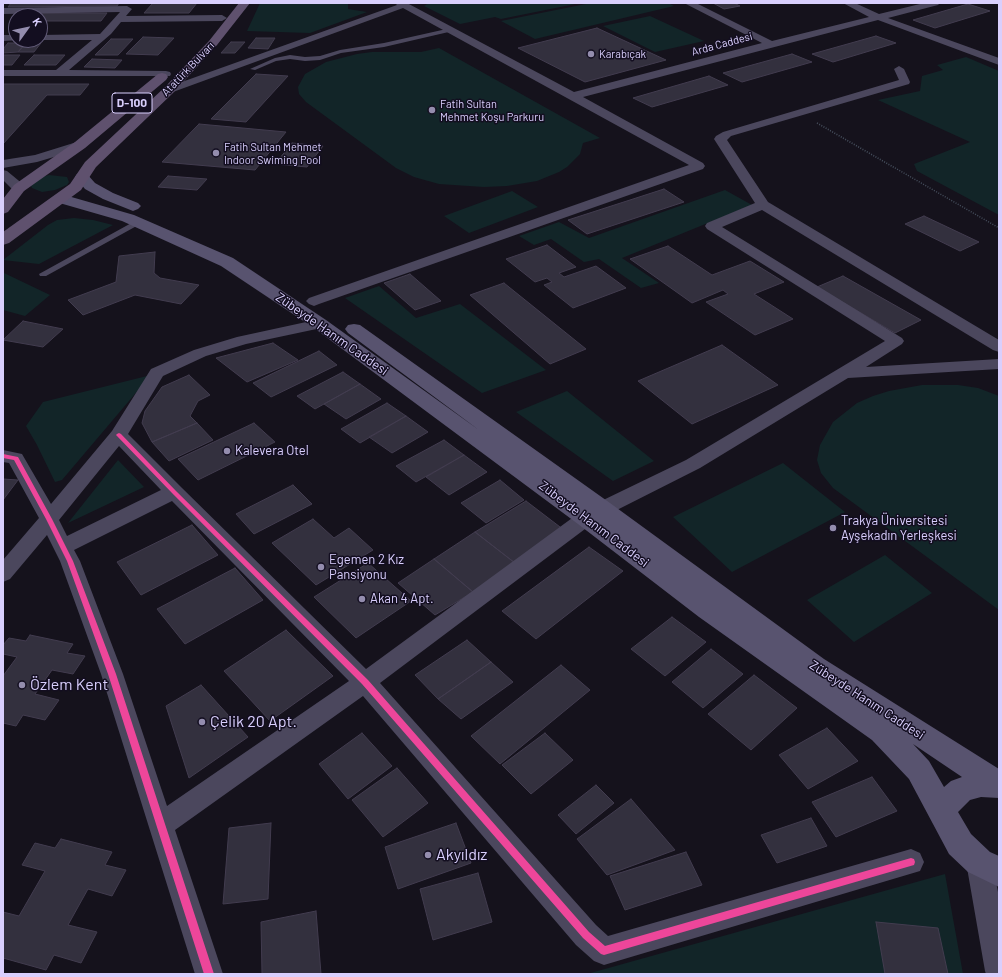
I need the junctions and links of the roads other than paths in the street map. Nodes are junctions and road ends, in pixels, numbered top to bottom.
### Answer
1 (233, 3) edge
2 (245, 3) edge
3 (689, 3) edge
4 (848, 3) edge
5 (935, 3) edge
6 (402, 4) edge
7 (129, 6) edge
8 (3, 11) edge
9 (222, 18) junction
10 (878, 18) junction
11 (119, 19) junction
12 (451, 30) junction
13 (101, 37) junction
14 (48, 38) edge
15 (771, 44) junction
16 (999, 62) edge
17 (253, 69) dead end
18 (899, 69) dead end
19 (3, 73) edge
20 (58, 74) junction
21 (166, 74) junction
22 (169, 90) junction
23 (573, 96) junction
24 (80, 145) junction
25 (3, 164) edge
26 (44, 169) junction
27 (74, 172) junction
28 (3, 174) edge
29 (19, 188) junction
30 (61, 199) junction
31 (763, 206) junction
32 (3, 209) edge
33 (138, 223) junction
34 (3, 240) edge
35 (44, 274) dead end
36 (314, 301) junction
37 (320, 324) junction
38 (999, 347) edge
39 (999, 364) edge
40 (844, 373) junction
41 (120, 435) junction
42 (3, 456) edge
43 (174, 492) junction
44 (594, 513) junction
45 (49, 519) junction
46 (62, 547) junction
47 (3, 574) edge
48 (365, 682) junction
49 (998, 785) edge
50 (942, 808) junction
51 (161, 824) junction
52 (911, 862) dead end
53 (989, 867) edge
54 (999, 971) edge
55 (209, 974) edge

1 - 9 main road, Atatürk Bulvarı / D-100
2 - 22 main road, Atatürk Bulvarı / D-100
3 - 15 street
4 - 10 street
5 - 10 street, Arda Caddesi
6 - 12 street
6 - 22 street
7 - 8 street
7 - 11 street
9 - 11 street
9 - 21 main road, Atatürk Bulvarı / D-100
10 - 15 street, Arda Caddesi
10 - 16 street
11 - 13 street
12 - 17 lane
12 - 23 street
13 - 14 street
13 - 20 street
15 - 23 street, Arda Caddesi
18 - 31 street
19 - 20 street
20 - 21 street
21 - 24 main road, Atatürk Bulvarı / D-100
22 - 27 main road, Atatürk Bulvarı / D-100
23 - 36 street
24 - 25 street
24 - 26 main road, Atatürk Bulvarı / D-100
25 - 26 street
26 - 27 main road
26 - 29 main road, Atatürk Bulvarı / D-100
27 - 30 main road, Atatürk Bulvarı / D-100
27 - 36 main road, Zübeyde Hanım Caddesi
28 - 29 street
29 - 30 main road
29 - 32 main road, Atatürk Bulvarı / D-100
30 - 33 main road, Zübeyde Hanım Caddesi
30 - 34 main road, Atatürk Bulvarı / D-100
31 - 38 street
31 - 40 street
33 - 35 lane
33 - 37 main road, Zübeyde Hanım Caddesi
36 - 44 main road, Zübeyde Hanım Caddesi
37 - 41 street
37 - 44 main road, Zübeyde Hanım Caddesi
39 - 40 street
40 - 44 street
41 - 43 street
41 - 45 street
42 - 45 street
43 - 46 street
43 - 48 street
44 - 48 street
44 - 49 main road, Zübeyde Hanım Caddesi
44 - 50 main road, Zübeyde Hanım Caddesi
45 - 46 street
45 - 47 street
46 - 51 street
48 - 51 street
48 - 52 street
49 - 50 main road
50 - 53 main road, Zübeyde Hanım Caddesi
51 - 55 street
53 - 54 street, Zübeyde Hanım Caddesi

